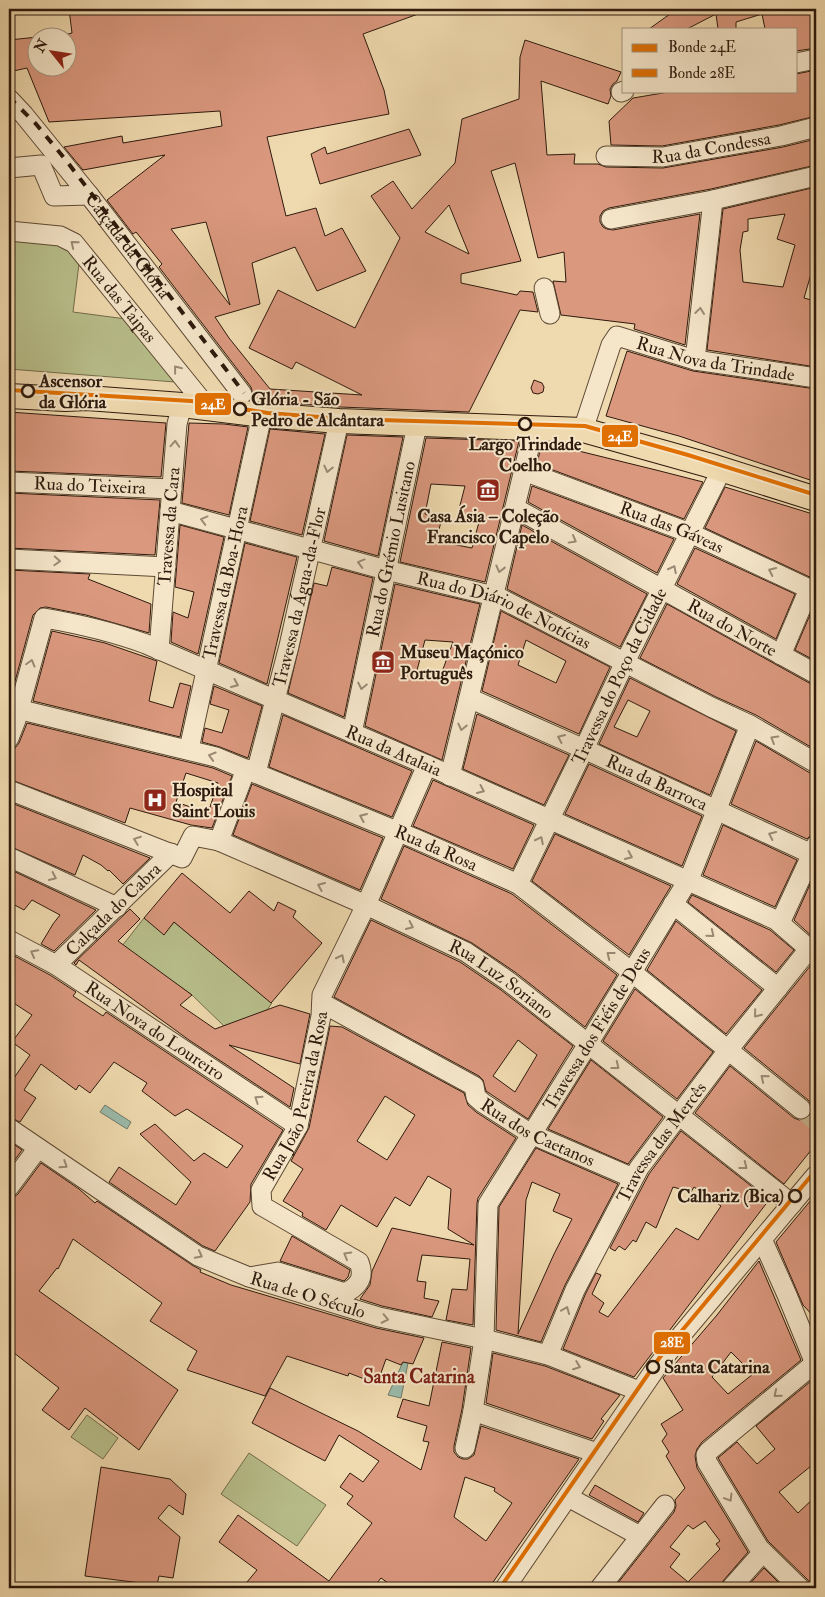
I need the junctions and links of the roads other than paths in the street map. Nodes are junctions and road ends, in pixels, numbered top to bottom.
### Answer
1 (816, 59) edge
2 (798, 63) edge
3 (9, 99) edge
4 (816, 127) edge
5 (606, 156) dead end
6 (9, 168) edge
7 (816, 176) edge
8 (89, 196) junction
9 (713, 200) junction
10 (611, 219) dead end
11 (9, 231) edge
12 (544, 288) dead end
13 (550, 314) dead end
14 (695, 360) junction
15 (816, 378) edge
16 (9, 384) edge
17 (242, 394) dead end
18 (9, 396) edge
19 (87, 398) junction
20 (182, 405) junction
21 (207, 407) junction
22 (262, 415) junction
23 (339, 421) junction
24 (417, 425) junction
25 (534, 428) junction
26 (583, 430) junction
27 (722, 469) junction
28 (524, 470) junction
29 (9, 482) edge
30 (172, 489) junction
31 (816, 499) edge
32 (515, 508) junction
33 (170, 511) junction
34 (236, 528) junction
35 (690, 533) junction
36 (310, 549) junction
37 (9, 558) edge
38 (166, 567) junction
39 (386, 570) junction
40 (662, 589) junction
41 (813, 590) edge
42 (493, 595) junction
43 (159, 650) junction
44 (780, 654) junction
45 (625, 662) junction
46 (205, 671) junction
47 (816, 674) edge
48 (469, 698) junction
49 (275, 701) junction
50 (13, 708) edge
51 (750, 725) junction
52 (352, 733) junction
53 (9, 738) edge
54 (584, 749) junction
55 (189, 750) junction
56 (816, 763) edge
57 (427, 765) junction
58 (251, 771) junction
59 (450, 776) junction
60 (9, 790) edge
61 (717, 810) junction
62 (550, 820) junction
63 (398, 832) junction
64 (219, 841) junction
65 (815, 851) edge
66 (177, 856) junction
67 (9, 857) edge
68 (687, 882) junction
69 (518, 884) junction
70 (673, 904) junction
71 (366, 905) junction
72 (117, 906) junction
73 (780, 924) junction
74 (9, 940) edge
75 (813, 952) edge
76 (56, 965) junction
77 (632, 972) junction
78 (778, 988) junction
79 (322, 1003) junction
80 (588, 1044) junction
81 (728, 1050) junction
82 (801, 1109) tunnel mouth
83 (678, 1114) junction
84 (298, 1126) junction
85 (9, 1128) edge
86 (531, 1134) junction
87 (38, 1148) junction
88 (816, 1175) edge
89 (633, 1178) junction
90 (9, 1187) edge
91 (792, 1204) junction
92 (762, 1239) junction
93 (249, 1277) junction
94 (796, 1316) junction
95 (816, 1328) edge
96 (484, 1339) junction
97 (548, 1355) junction
98 (816, 1365) edge
99 (639, 1391) junction
100 (473, 1411) junction
101 (464, 1448) dead end
102 (598, 1453) junction
103 (568, 1497) junction
104 (665, 1505) dead end
105 (640, 1536) junction
106 (763, 1552) junction
107 (508, 1587) edge
108 (600, 1588) edge
109 (731, 1588) edge
110 (800, 1588) edge

1 - 2 street
3 - 8 street, Calçada da Glória
4 - 5 street, Rua da Condessa
6 - 8 street
7 - 9 street
8 - 17 street, Calçada da Glória
9 - 10 street
14 -> 9 street
21 -> 11 street, Rua das Taipas
12 - 13 street
14 - 15 street, Rua Nova da Trindade
14 - 26 street, Rua Nova da Trindade
16 - 19 main road
18 - 19 main road
19 - 20 main road
20 - 21 main road
30 -> 20 street, Travessa da Cara
21 - 22 main road
22 - 23 main road
22 - 34 street, Travessa da Boa-Hora
23 - 24 main road
23 -> 36 street, Travessa da Água-da-Flor
24 - 25 main road
24 - 39 street, Rua do Grémio Lusitano
25 - 26 main road
25 - 28 street
26 - 27 main road
27 - 31 main road
27 - 35 street, Travessa do Poço da Cidade
28 - 32 street
28 - 35 street, Rua das Gáveas
29 - 30 street, Rua do Teixeira
30 - 33 street, Travessa da Cara
32 -> 40 street, Rua do Norte
32 -> 42 street
34 -> 33 street, Rua do Diário de Notícias
33 - 38 street, Travessa da Cara
34 - 36 street, Rua do Diário de Notícias
34 - 46 street, Travessa da Boa-Hora
40 -> 35 street, Travessa do Poço da Cidade
41 -> 35 street, Rua das Gáveas
39 -> 36 street, Rua do Diário de Notícias
36 - 49 street, Travessa da Água-da-Flor
37 -> 38 street
38 - 43 street, Travessa da Cara
39 - 42 street, Rua do Diário de Notícias
39 -> 52 street, Rua do Grémio Lusitano
40 - 44 street, Rua do Norte
40 - 45 street, Travessa do Poço da Cidade
41 - 44 street
42 - 45 street, Rua do Diário de Notícias
42 - 48 street
43 - 46 street, Rua da Atalaia
50 -> 43 street, Rua da Atalaia
44 - 47 street, Rua do Norte
45 - 51 street, Rua do Diário de Notícias
45 - 54 street, Travessa do Poço da Cidade
46 -> 49 street, Rua da Atalaia
46 - 55 street, Travessa da Boa-Hora
54 -> 48 street, Rua da Barroca
48 -> 59 street
49 - 52 street, Rua da Atalaia
49 - 58 street, Travessa da Água-da-Flor
50 - 53 street
50 - 55 street, Rua da Rosa
56 -> 51 street, Rua do Diário de Notícias
51 - 61 street, Travessa dos Fiéis de Deus
52 - 57 street, Rua da Atalaia
54 - 61 street, Rua da Barroca
54 - 62 street, Travessa do Poço da Cidade
58 -> 55 street, Rua da Rosa
57 - 59 street, Rua da Atalaia
57 - 63 street, Rua João Pereira da Rosa
63 -> 58 street, Rua da Rosa
58 - 64 street, Travessa da Água-da-Flor
59 -> 62 street, Rua da Atalaia
66 -> 60 street
65 -> 61 street, Rua da Barroca
61 - 68 street, Travessa dos Fiéis de Deus
62 -> 68 street, Rua da Atalaia
69 -> 62 street, Travessa do Poço da Cidade
63 - 69 street, Rua da Rosa
63 - 71 street, Rua João Pereira da Rosa
64 - 66 street, Rua Luz Soriano
71 -> 64 street, Rua Luz Soriano
65 - 73 street
66 - 72 street, Calçada do Cabra
67 -> 72 street
68 - 70 street, Travessa dos Fiéis de Deus
68 - 73 street, Rua da Atalaia
77 -> 69 street, Rua da Rosa
70 - 77 street, Travessa dos Fiéis de Deus
70 -> 78 street
79 -> 71 street, Rua João Pereira da Rosa
71 -> 80 street, Rua Luz Soriano
72 - 76 street, Calçada do Cabra
73 - 75 street, Rua da Atalaia
76 -> 74 street, Rua Nova do Loureiro
75 - 78 street, Travessa das Mercês
84 -> 76 street, Rua Nova do Loureiro
77 - 80 street, Travessa dos Fiéis de Deus
77 - 81 street, Rua da Rosa
78 -> 81 street, Travessa das Mercês
79 - 84 street, Rua João Pereira da Rosa
79 - 86 street, Rua dos Caetanos
80 -> 83 street, Rua Luz Soriano
80 - 86 street, Travessa dos Fiéis de Deus
82 -> 81 street, Rua da Rosa
81 - 83 street, Travessa das Mercês
83 - 89 street, Travessa das Mercês
83 -> 91 street, Rua Luz Soriano
93 -> 84 street, Rua João Pereira da Rosa
85 - 87 street, Rua de O Século
86 - 89 street, Rua dos Caetanos
86 - 96 street, Travessa dos Fiéis de Deus
87 - 90 street
87 -> 93 street, Rua de O Século
88 - 91 street
97 -> 89 street, Travessa das Mercês
91 - 92 street
92 - 94 street
92 - 99 street
93 -> 96 street, Rua de O Século
94 - 95 street
94 - 98 street
96 - 97 street, Rua de O Século
96 - 100 street, Travessa dos Fiéis de Deus
97 -> 99 street, Rua de O Século
98 -> 106 street
99 - 102 street
100 - 101 street, Travessa dos Fiéis de Deus
100 - 102 street
102 - 103 street
103 - 105 street
103 - 107 street
104 - 105 street
105 - 108 street
106 - 109 street
106 - 110 street

